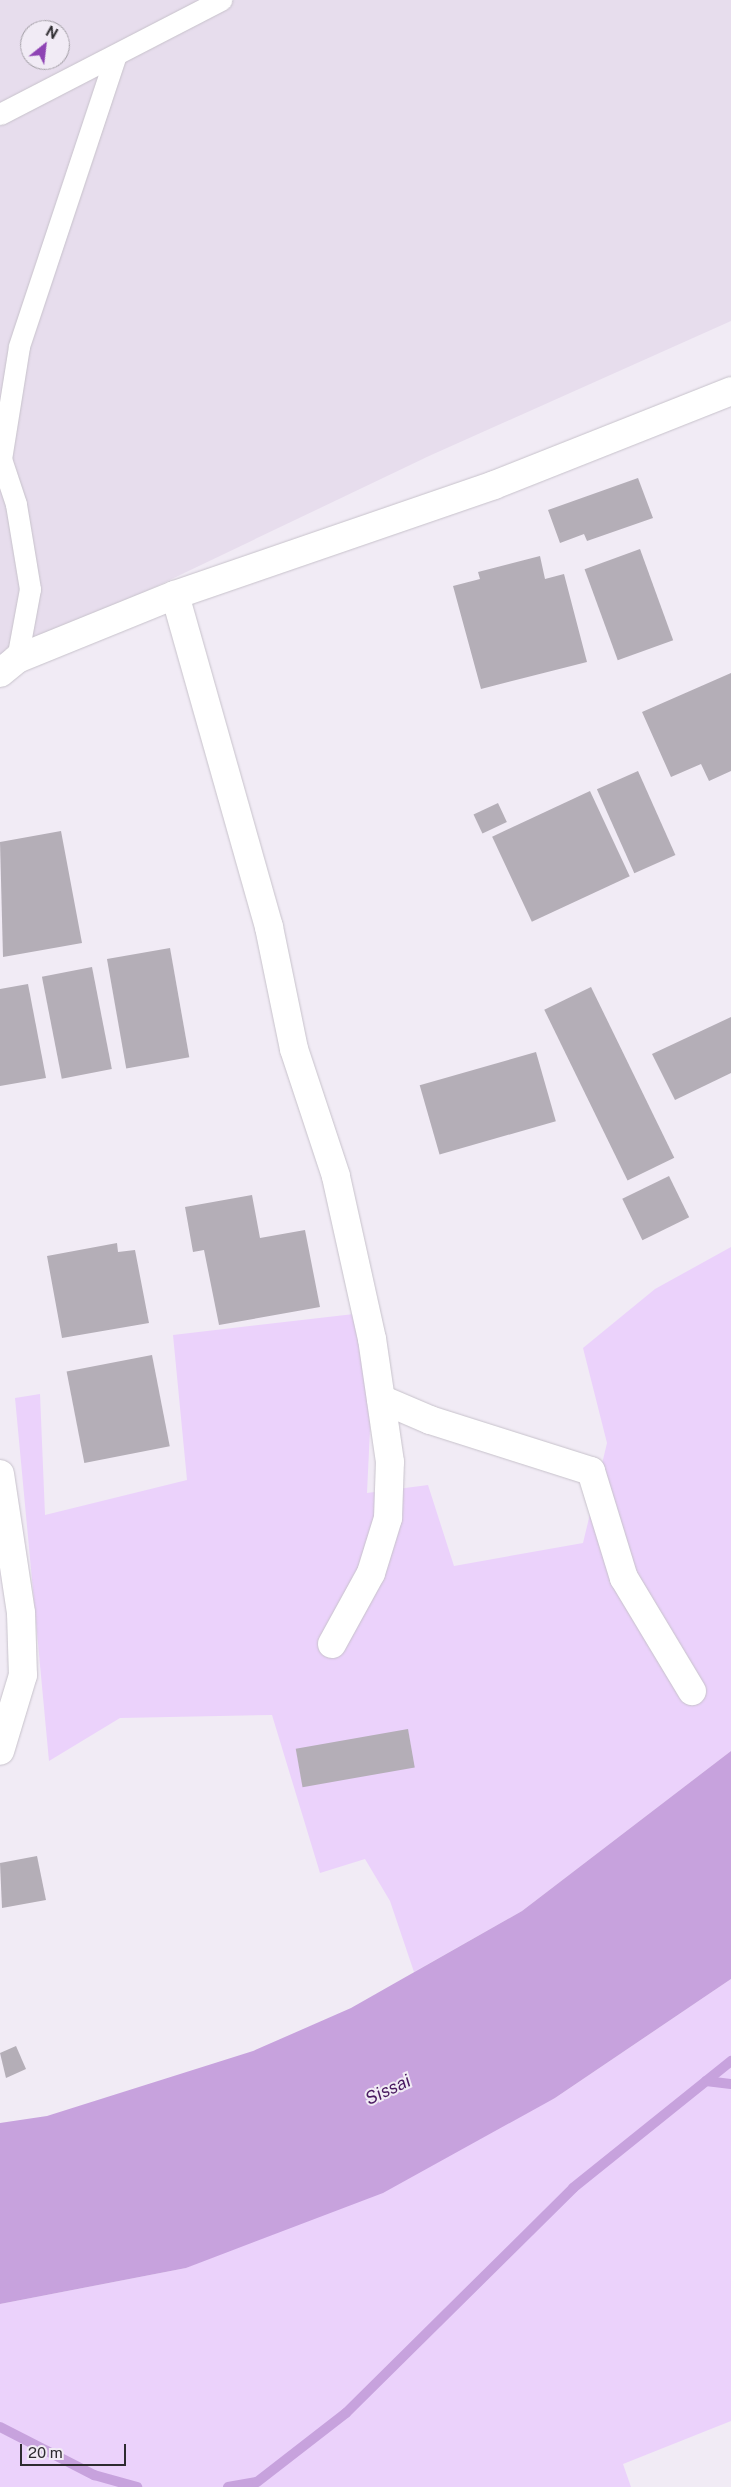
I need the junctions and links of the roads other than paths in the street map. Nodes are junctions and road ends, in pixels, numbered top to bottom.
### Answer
1 (221, 0) edge
2 (115, 58) junction
3 (0, 114) edge
4 (731, 391) edge
5 (0, 459) edge
6 (175, 595) junction
7 (9, 666) edge
8 (381, 1399) junction
9 (0, 1474) edge
10 (332, 1644) dead end
11 (692, 1691) dead end
12 (0, 1752) edge

1 - 2 lane
2 - 3 lane
2 - 5 lane
4 - 6 street
5 - 7 lane
6 - 7 street
6 - 8 street
8 - 10 street
8 - 11 street
9 - 12 street

